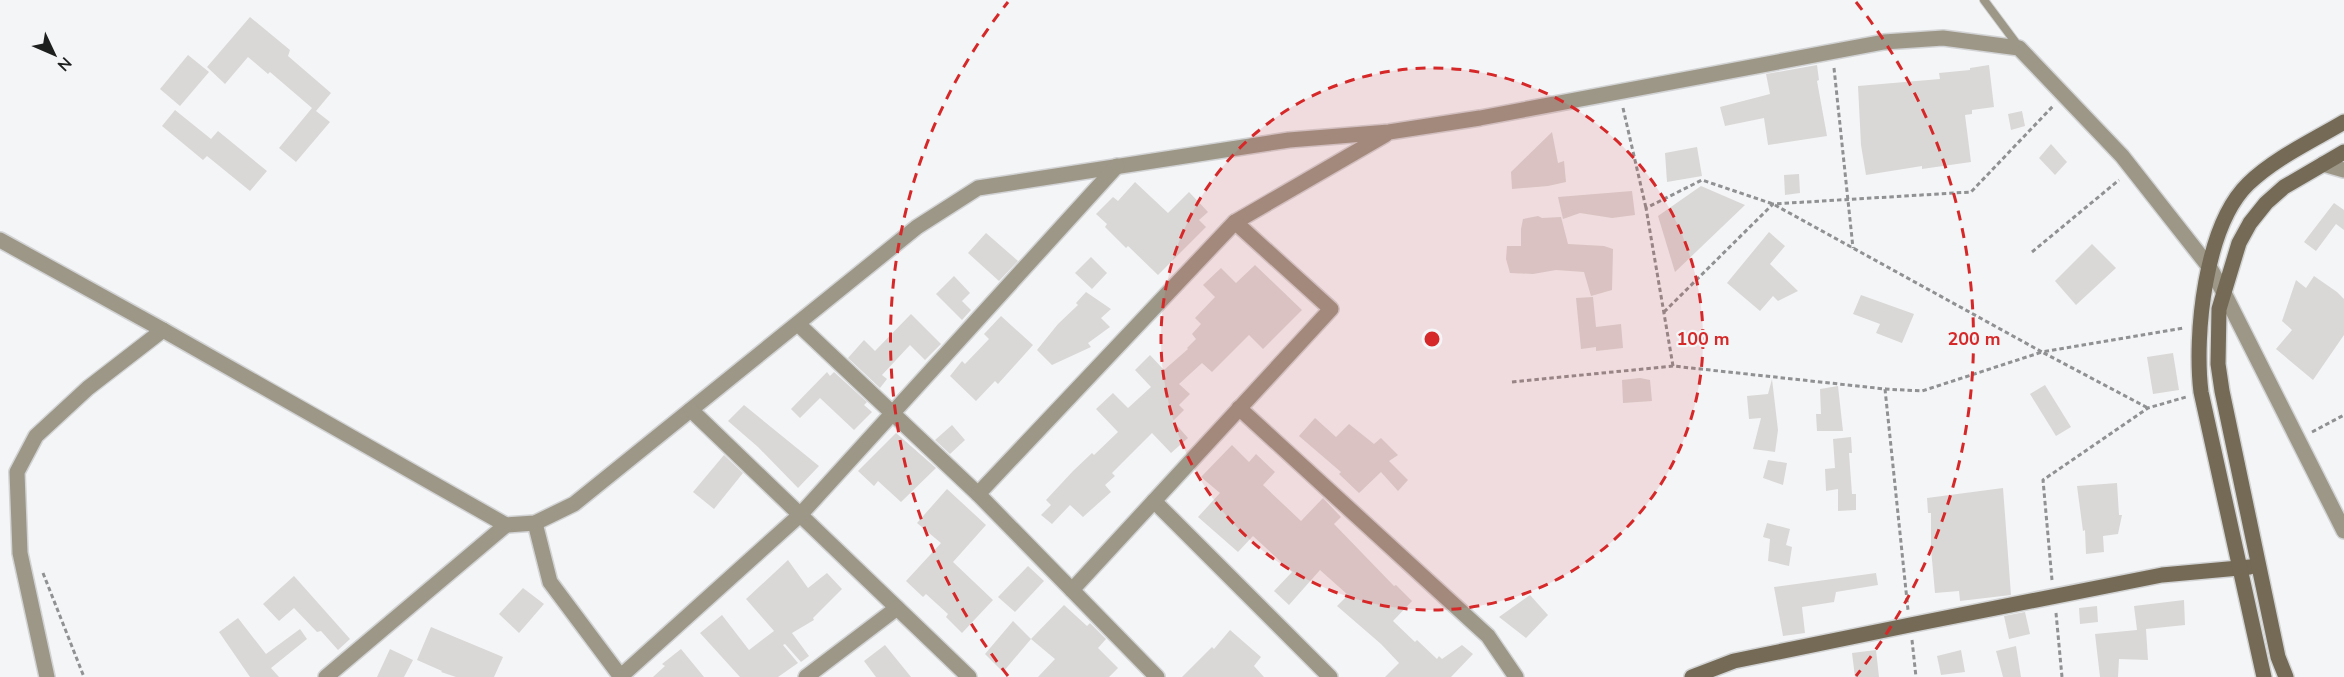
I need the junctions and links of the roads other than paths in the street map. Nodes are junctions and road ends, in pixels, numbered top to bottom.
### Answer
1 (1984, 0) edge
2 (2019, 48) junction
3 (2344, 122) edge
4 (1389, 132) junction
5 (2344, 152) edge
6 (2323, 164) junction
7 (1117, 166) junction
8 (2344, 170) edge
9 (1235, 222) junction
10 (0, 240) edge
11 (2210, 268) junction
12 (2224, 293) junction
13 (798, 324) junction
14 (164, 330) junction
15 (1239, 408) junction
16 (691, 410) junction
17 (892, 413) junction
18 (978, 494) junction
19 (1154, 501) junction
20 (800, 515) junction
21 (535, 524) junction
22 (506, 525) junction
23 (2344, 531) edge
24 (2259, 566) junction
25 (2240, 569) junction
26 (1072, 590) junction
27 (897, 608) junction
28 (1152, 675) edge
29 (47, 677) edge
30 (326, 677) edge
31 (621, 677) edge
32 (806, 677) edge
33 (969, 677) edge
34 (1330, 677) edge
35 (1516, 677) edge
36 (1692, 677) edge
37 (2264, 677) edge
38 (2286, 677) edge

1 - 2 lane
2 - 4 street
2 - 11 street
3 - 11 main road
4 - 7 street
4 - 9 street
5 - 6 main road
6 - 8 street
6 - 12 main road
7 - 13 street
7 - 17 street
9 - 15 street
9 - 18 street
10 - 14 street
11 - 12 street
11 - 25 main road
12 - 23 street
12 - 24 main road
13 - 16 street
13 - 17 street
14 - 22 street
14 - 29 street
15 - 19 street
15 - 35 street
16 - 20 street
16 - 21 street
17 - 18 street
17 - 20 street
18 - 26 street
19 - 26 street
19 - 34 street
20 - 27 street
20 - 31 street
21 - 22 street
21 - 31 street
22 - 30 street
24 - 25 main road
24 - 38 main road
25 - 36 main road
25 - 37 main road
26 - 28 street
27 - 32 street
27 - 33 street

